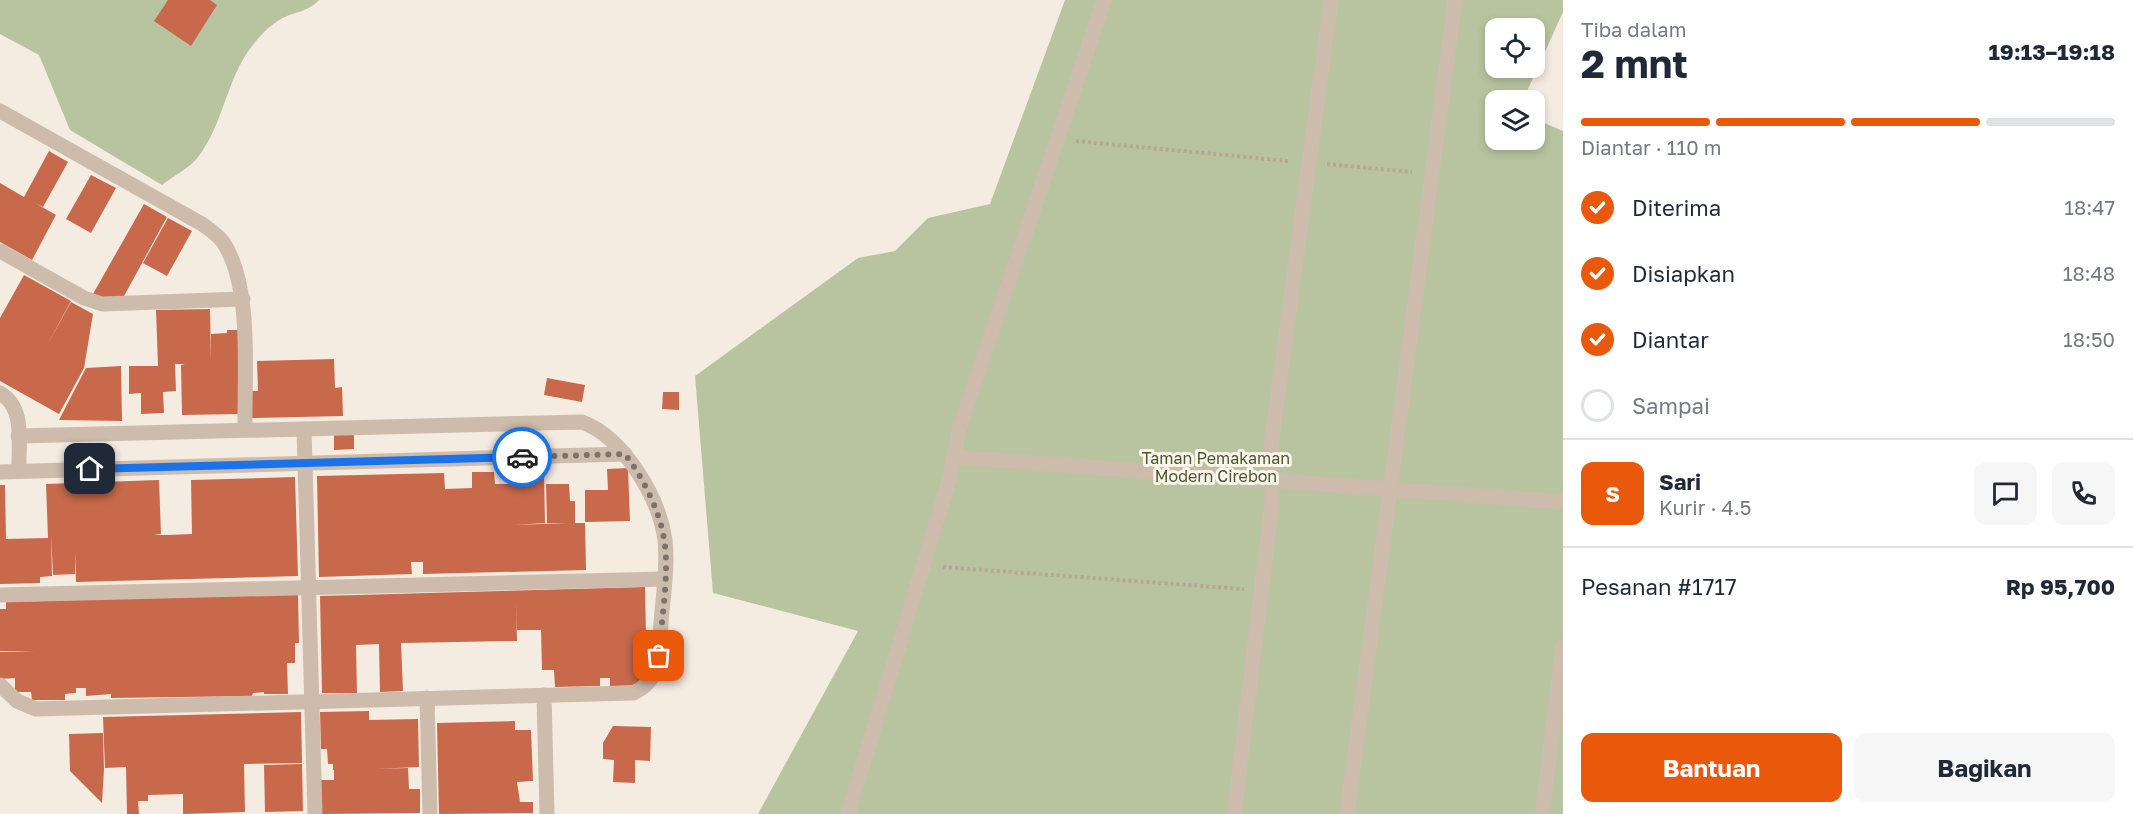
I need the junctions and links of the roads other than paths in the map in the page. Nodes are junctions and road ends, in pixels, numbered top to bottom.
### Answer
1 (1104, 0) edge
2 (1331, 0) edge
3 (1455, 0) edge
4 (0, 111) edge
5 (0, 251) edge
6 (243, 300) junction
7 (0, 393) edge
8 (304, 429) junction
9 (245, 430) junction
10 (18, 436) junction
11 (625, 454) junction
12 (954, 457) junction
13 (306, 463) junction
14 (18, 471) junction
15 (0, 472) edge
16 (1271, 480) junction
17 (1389, 489) junction
18 (1563, 502) edge
19 (664, 579) junction
20 (309, 587) junction
21 (0, 595) edge
22 (1563, 646) edge
23 (0, 685) edge
24 (544, 695) junction
25 (427, 698) junction
26 (312, 701) junction
27 (315, 814) edge
28 (430, 814) edge
29 (547, 814) edge
30 (848, 814) edge
31 (1234, 814) edge
32 (1347, 814) edge
33 (1542, 814) edge

1 - 12 street
2 - 16 street
3 - 17 street
4 - 6 street
5 - 6 street
6 - 9 street
7 - 10 street
8 - 9 street
8 - 11 street
8 - 13 street
9 - 10 street
10 - 14 street
11 - 13 street
11 - 19 street
12 - 16 street
12 - 30 street
13 - 14 street
13 - 20 street
14 - 15 street
16 - 17 street
16 - 31 street
17 - 18 street
17 - 32 street
19 - 20 street
19 - 24 street
20 - 21 street
20 - 26 street
22 - 33 street
23 - 26 street
24 - 25 street
24 - 29 street
25 - 26 street
25 - 28 street
26 - 27 street

